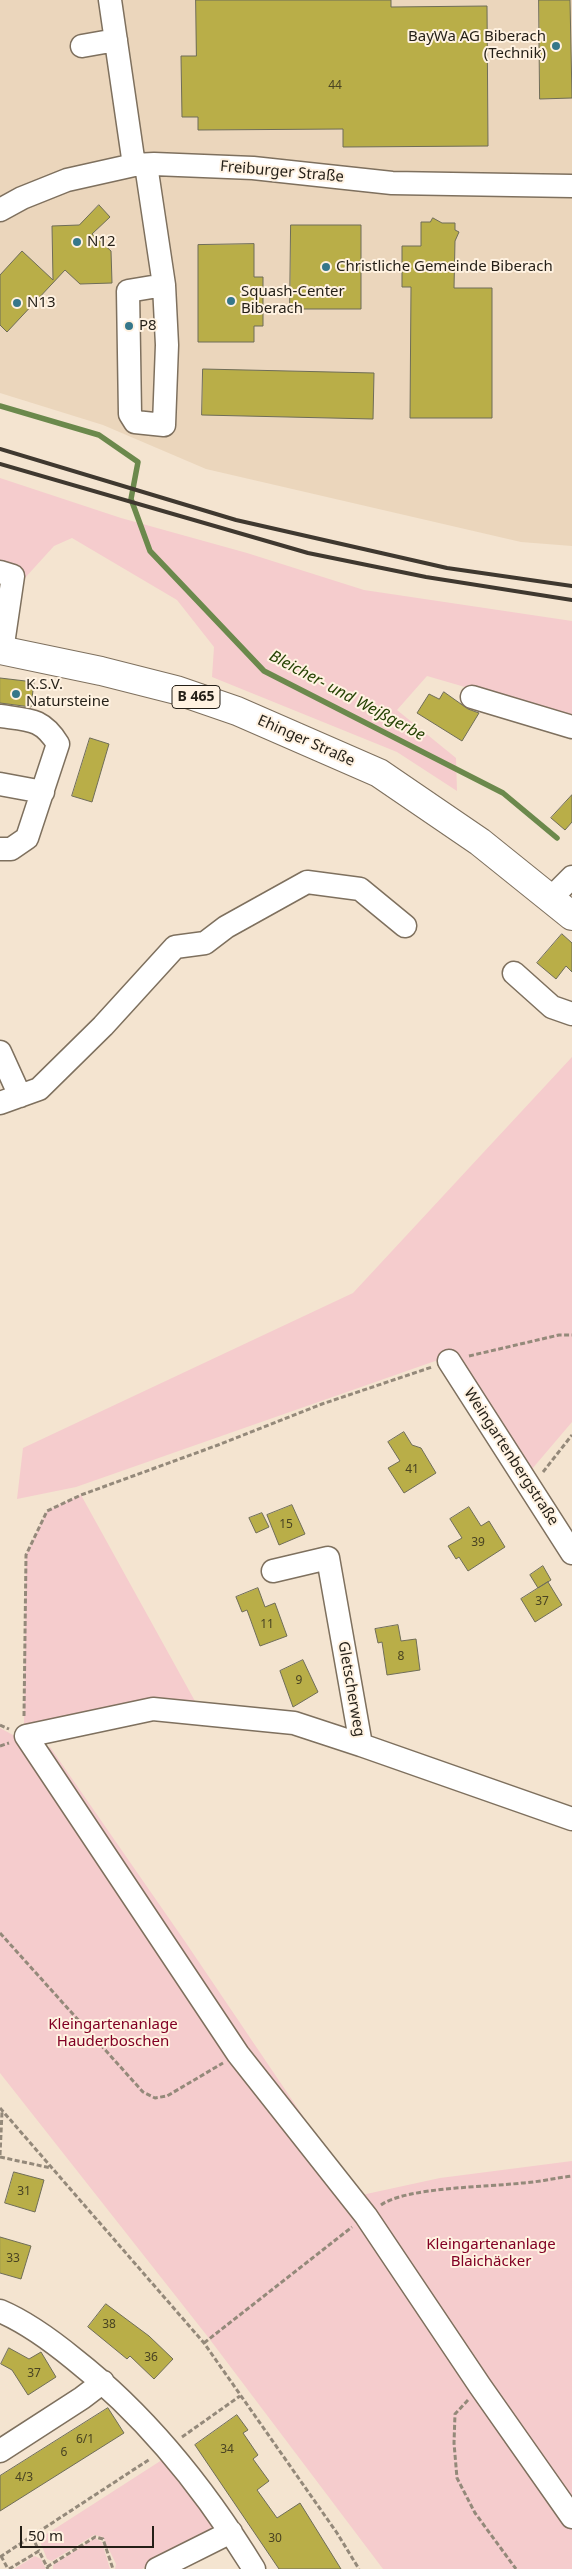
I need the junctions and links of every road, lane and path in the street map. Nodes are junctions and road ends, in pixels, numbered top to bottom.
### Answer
1 (110, 0) edge
2 (116, 40) junction
3 (82, 46) dead end
4 (140, 165) junction
5 (572, 186) edge
6 (0, 210) edge
7 (164, 285) junction
8 (0, 572) edge
9 (1, 650) edge
10 (472, 697) dead end
11 (0, 716) edge
12 (572, 727) edge
13 (0, 784) edge
14 (43, 792) junction
15 (0, 849) edge
16 (572, 877) edge
17 (551, 898) junction
18 (572, 916) edge
19 (405, 926) dead end
20 (514, 973) dead end
21 (572, 1014) edge
22 (0, 1052) edge
23 (10, 1100) edge
24 (572, 1335) edge
25 (449, 1361) junction
26 (572, 1435) edge
27 (531, 1488) junction
28 (572, 1553) edge
29 (272, 1571) dead end
30 (26, 1736) junction
31 (361, 1745) junction
32 (572, 1819) edge
33 (0, 1933) edge
34 (238, 2054) junction
35 (1, 2110) edge
36 (0, 2156) edge
37 (52, 2168) junction
38 (572, 2176) edge
39 (366, 2216) junction
40 (0, 2311) edge
41 (204, 2343) junction
42 (103, 2382) junction
43 (480, 2386) junction
44 (240, 2396) junction
45 (168, 2448) junction
46 (0, 2452) edge
47 (572, 2517) edge
48 (231, 2532) junction
49 (32, 2536) junction
50 (39, 2551) junction
51 (1, 2557) edge
52 (48, 2568) edge
53 (8, 2569) edge
54 (113, 2569) edge
55 (157, 2569) edge
56 (254, 2569) edge
57 (359, 2569) edge
58 (516, 2569) edge

1 - 2 street
2 - 3 street
2 - 4 street
4 - 5 street, Freiburger Straße
4 - 6 street, Freiburger Straße
4 - 7 street
7 - 7 street
8 - 9 street
9 - 17 main road, Ehinger Straße / B 465
10 - 12 street
11 - 14 street
13 - 14 street
14 - 15 street
16 - 17 street
17 - 18 main road, Ehinger Straße / B 465
19 - 23 street
20 - 21 street
22 - 23 street
24 - 25 path
25 - 27 street, Weingartenbergstraße
25 - 30 path
26 - 27 path
27 - 28 street, Weingartenbergstraße
29 - 31 street, Gletscherweg
30 - 31 street
30 - 34 street
31 - 32 street, Gletscherweg
33 - 34 path
34 - 39 street
35 - 36 path
35 - 37 path
36 - 37 path
37 - 41 path
38 - 39 path
39 - 41 path
39 - 43 street
40 - 42 street
41 - 44 path
42 - 45 street
42 - 46 street
43 - 47 street
43 - 58 path
44 - 45 path
44 - 57 path
45 - 48 street
45 - 49 path
48 - 55 street
48 - 56 street
49 - 50 path
49 - 51 path
50 - 52 path
50 - 53 path
51 - 53 path
52 - 54 path

